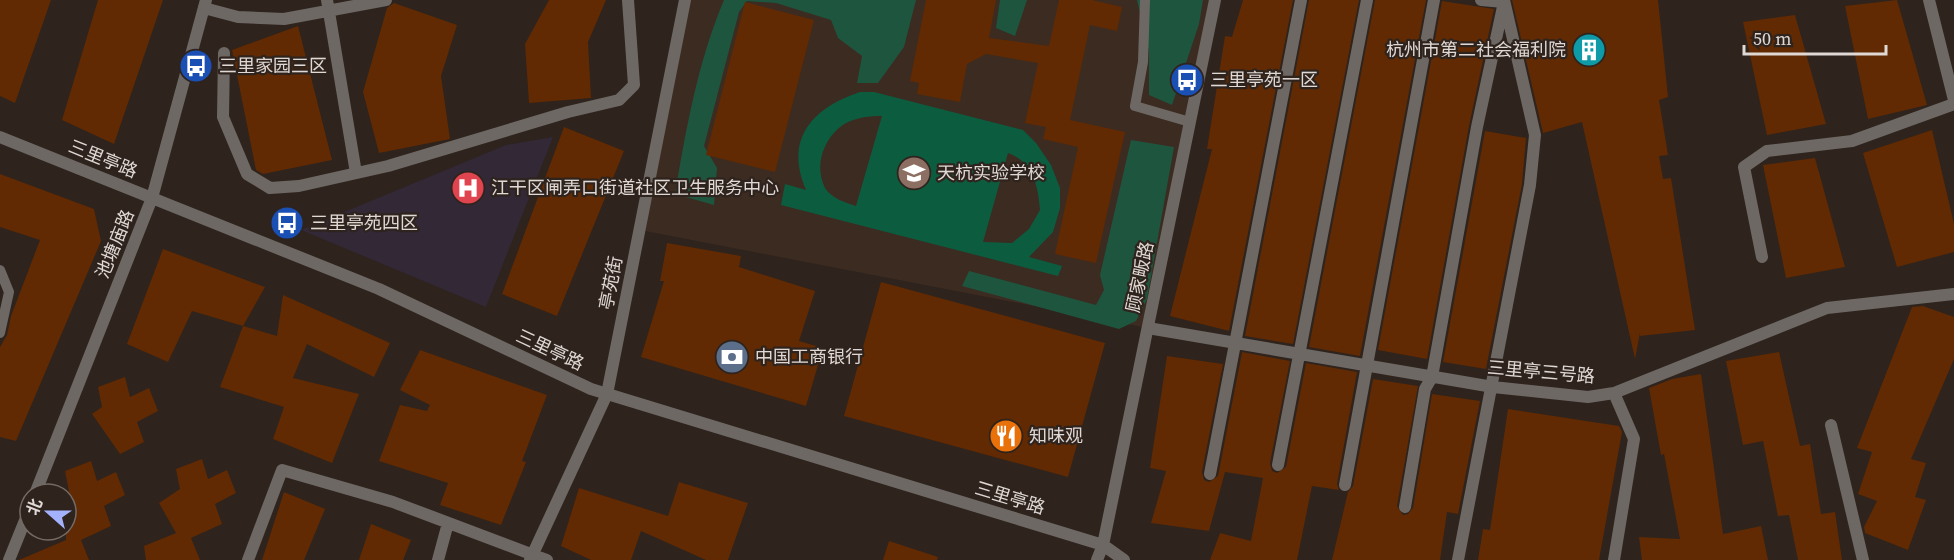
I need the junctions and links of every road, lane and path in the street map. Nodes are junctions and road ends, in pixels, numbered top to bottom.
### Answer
1 (386, 0) edge
2 (628, 0) edge
3 (685, 0) edge
4 (1145, 0) edge
5 (1215, 0) edge
6 (1301, 0) edge
7 (1367, 0) edge
8 (1434, 0) edge
9 (1481, 0) edge
10 (1929, 0) edge
11 (1504, 1) edge
12 (205, 4) edge
13 (327, 5) edge
14 (224, 53) dead end
15 (1954, 102) edge
16 (1190, 122) junction
17 (0, 137) edge
18 (356, 173) junction
19 (153, 198) junction
20 (1762, 257) dead end
21 (0, 270) edge
22 (1954, 294) edge
23 (1148, 328) junction
24 (0, 333) edge
25 (1233, 343) junction
26 (1298, 354) junction
27 (1366, 366) junction
28 (1432, 377) junction
29 (1493, 387) junction
30 (1614, 393) junction
31 (608, 394) junction
32 (1831, 424) dead end
33 (1278, 465) dead end
34 (1210, 474) dead end
35 (40, 482) edge
36 (1345, 485) dead end
37 (1405, 507) dead end
38 (448, 523) junction
39 (18, 538) edge
40 (1103, 545) junction
41 (531, 557) edge
42 (9, 560) edge
43 (248, 560) edge
44 (438, 560) edge
45 (547, 560) edge
46 (1097, 560) edge
47 (1124, 560) edge
48 (1458, 560) edge
49 (1614, 560) edge
50 (1863, 560) edge

1 - 13 street
2 - 18 street
3 - 31 street, 亭苑街
4 - 16 lane
5 - 16 street, 顾家畈路
6 - 25 street
7 - 26 street
8 - 27 street
9 - 11 street
10 - 15 street
11 - 28 street
11 - 29 street
12 - 13 street
12 - 19 street, 池塘庙路
13 - 18 street
14 - 18 street
15 - 20 street
16 - 23 street, 顾家畈路
17 - 19 street, 三里亭路
19 - 31 street, 三里亭路
19 - 35 street, 池塘庙路
21 - 24 lane
22 - 30 street, 三里亭三号路
23 - 25 street, 三里亭三号路
23 - 40 street, 顾家畈路
25 - 26 street, 三里亭三号路
25 - 34 street
26 - 27 street, 三里亭三号路
26 - 33 street
27 - 28 street, 三里亭三号路
27 - 36 street
28 - 29 street, 三里亭三号路
28 - 37 street
29 - 30 street, 三里亭三号路
29 - 48 street
30 - 49 street
31 - 40 street, 三里亭路
31 - 41 street, 亭苑街
32 - 50 street
38 - 41 street
38 - 43 street
38 - 44 street
39 - 42 street
40 - 46 street, 顾家畈路
40 - 47 street, 三里亭路
41 - 45 street

